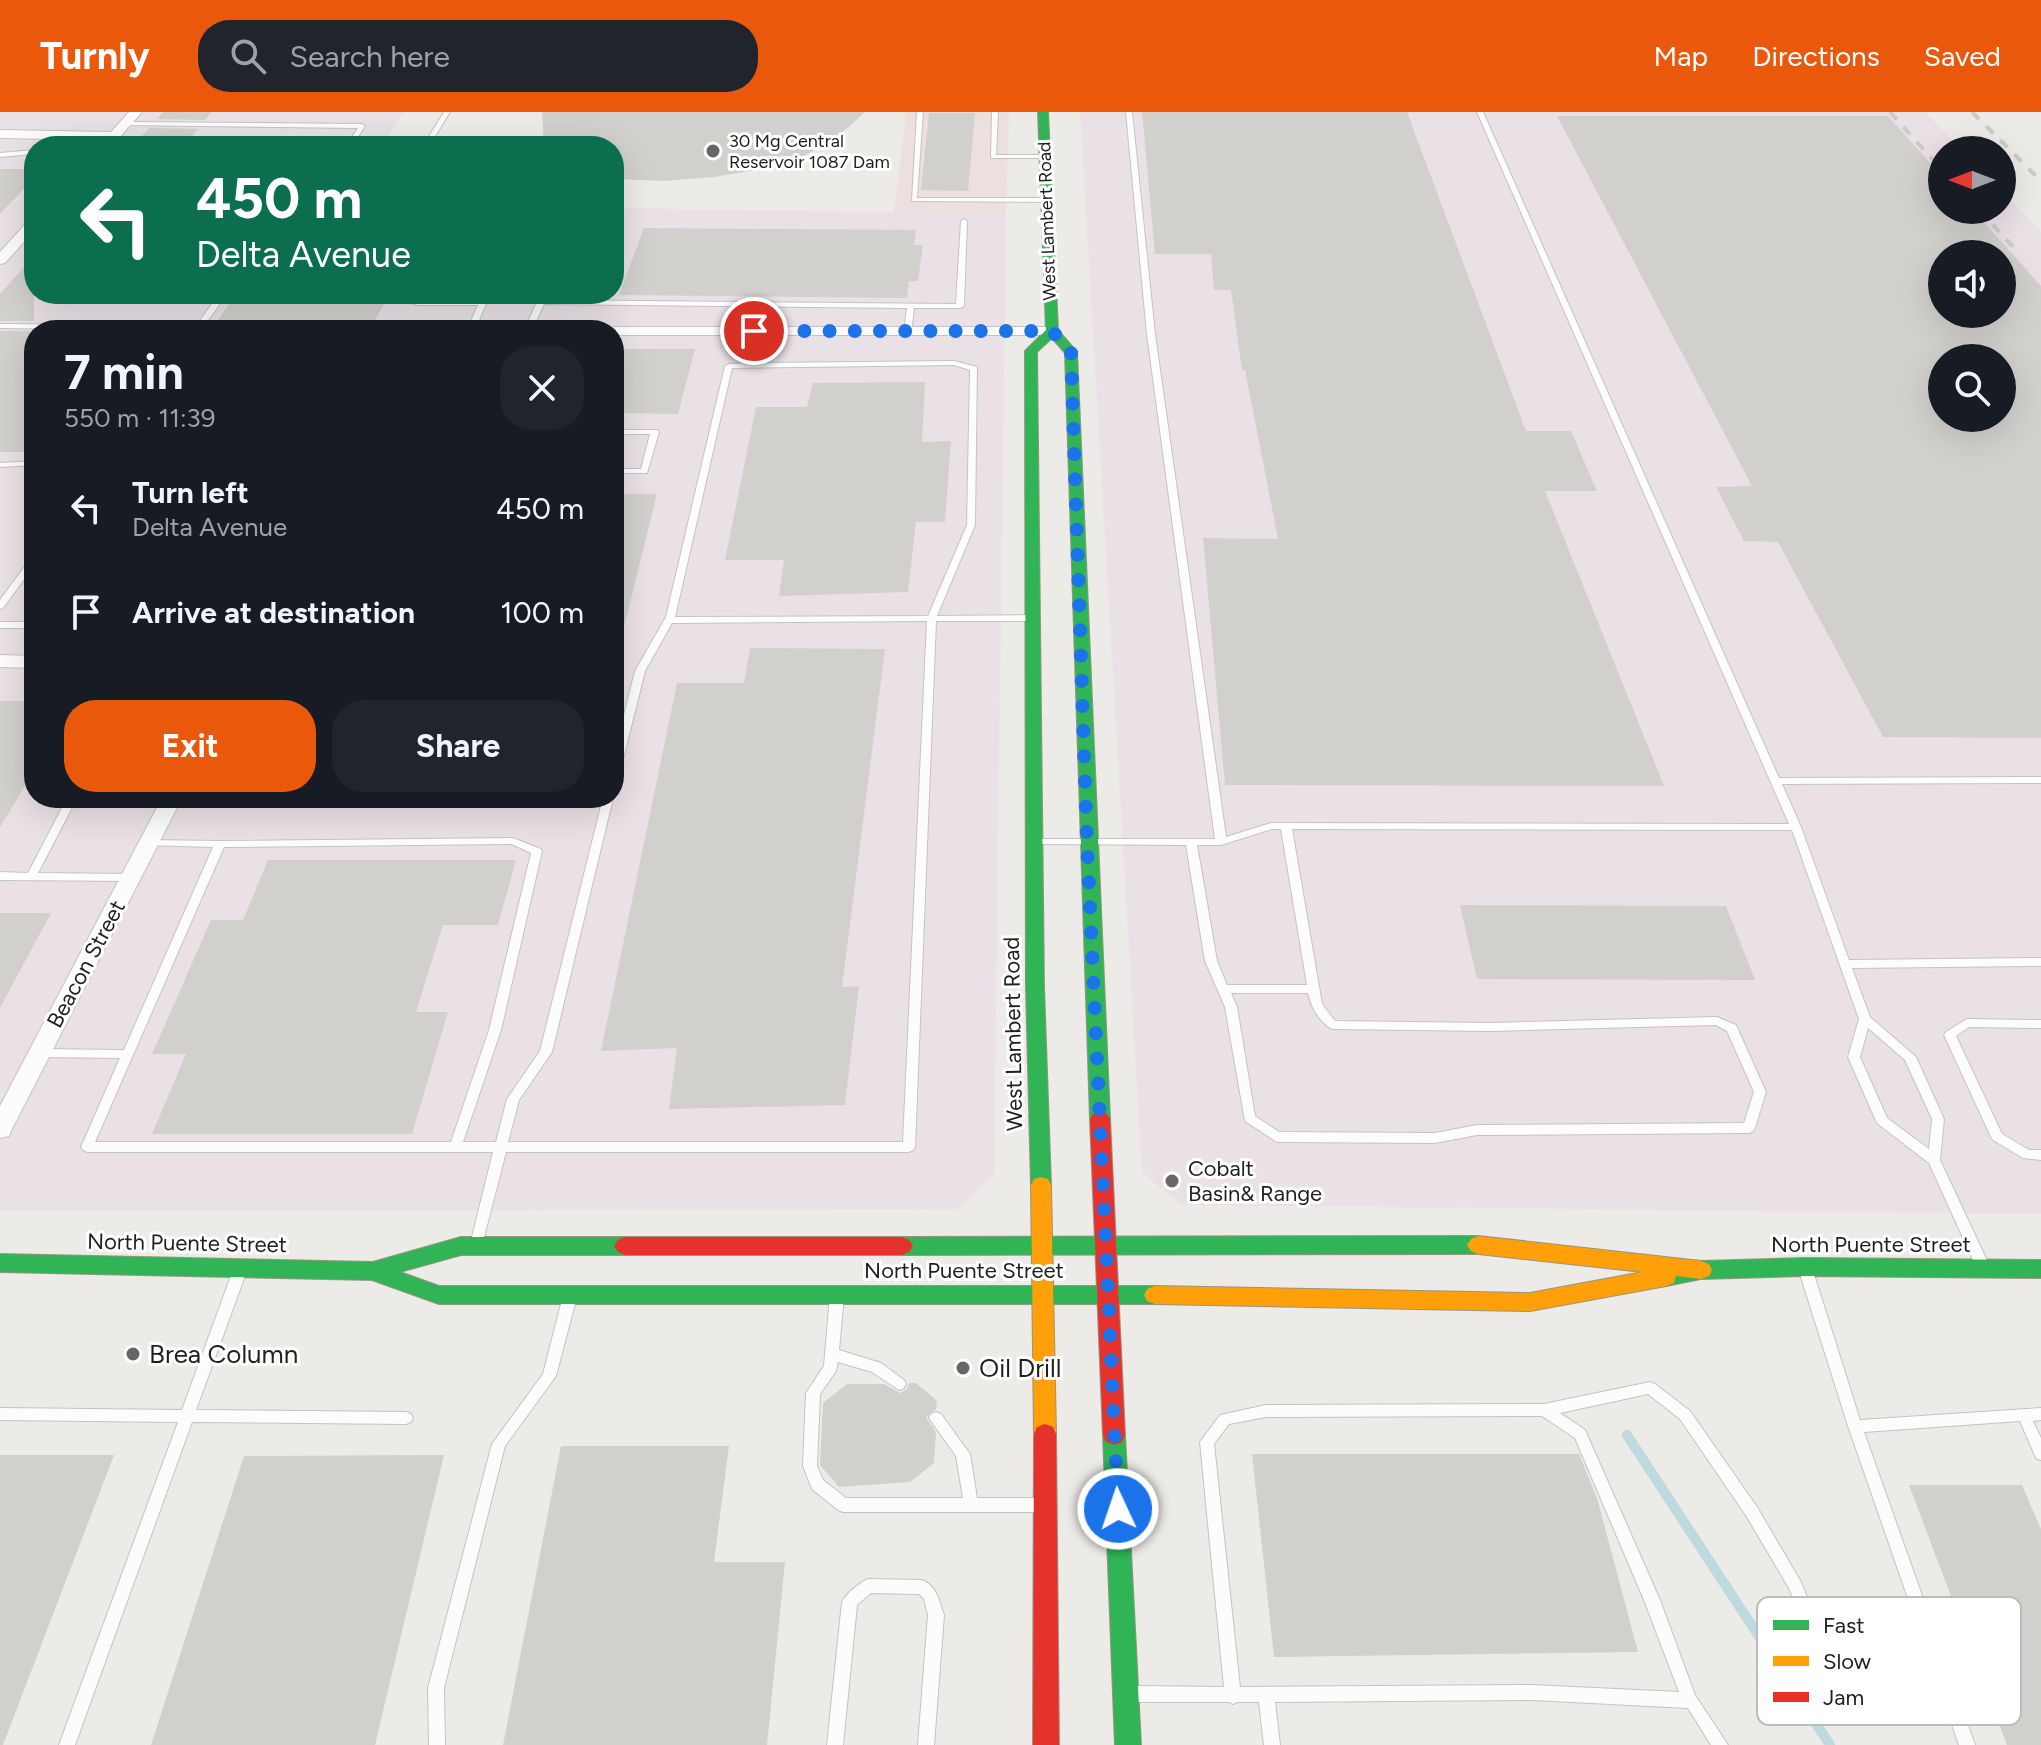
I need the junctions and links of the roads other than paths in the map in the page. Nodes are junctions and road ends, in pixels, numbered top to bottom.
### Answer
1 (136, 112) edge
2 (447, 112) edge
3 (920, 112) edge
4 (995, 112) edge
5 (1043, 112) edge
6 (1129, 112) edge
7 (1480, 112) edge
8 (125, 124) junction
9 (0, 134) edge
10 (51, 135) joint
11 (61, 136) edge
12 (114, 136) edge
13 (356, 136) edge
14 (432, 136) edge
15 (24, 153) edge
16 (0, 155) edge
17 (1045, 157) junction
18 (1046, 200) junction
19 (964, 221) dead end
20 (24, 233) edge
21 (1, 257) edge
22 (624, 303) edge
23 (911, 306) junction
24 (0, 326) edge
25 (24, 326) edge
26 (624, 331) edge
27 (754, 331) junction
28 (908, 331) junction
29 (1052, 331) junction
30 (749, 365) junction
31 (624, 432) edge
32 (24, 464) edge
33 (0, 465) edge
34 (624, 471) edge
35 (24, 574) edge
36 (0, 606) edge
37 (1033, 618) junction
38 (931, 619) junction
39 (669, 620) junction
40 (0, 625) edge
41 (24, 625) edge
42 (0, 661) edge
43 (24, 662) edge
44 (624, 735) edge
45 (2041, 780) edge
46 (1776, 781) junction
47 (67, 808) edge
48 (167, 808) edge
49 (606, 808) edge
50 (1286, 826) junction
51 (1796, 827) junction
52 (1034, 842) junction
53 (1191, 842) junction
54 (1221, 842) junction
55 (148, 843) junction
56 (1087, 843) junction
57 (220, 844) junction
58 (0, 876) edge
59 (31, 877) junction
60 (131, 878) junction
61 (2041, 962) edge
62 (1844, 964) junction
63 (1223, 989) junction
64 (1313, 989) junction
65 (1865, 1019) junction
66 (2041, 1024) edge
67 (39, 1053) junction
68 (128, 1054) junction
69 (0, 1129) edge
70 (455, 1148) junction
71 (500, 1148) junction
72 (2041, 1155) edge
73 (1934, 1160) junction
74 (1043, 1243) junction
75 (1108, 1244) junction
76 (475, 1246) junction
77 (0, 1263) edge
78 (1805, 1267) junction
79 (241, 1268) junction
80 (1984, 1268) junction
81 (2041, 1269) edge
82 (1701, 1270) junction
83 (373, 1271) junction
84 (1044, 1293) junction
85 (837, 1294) junction
86 (570, 1295) junction
87 (1108, 1295) junction
88 (832, 1354) junction
89 (899, 1384) dead end
90 (1544, 1410) junction
91 (0, 1414) edge
92 (188, 1414) junction
93 (2041, 1414) edge
94 (2024, 1415) junction
95 (406, 1418) dead end
96 (936, 1418) dead end
97 (1855, 1426) junction
98 (2041, 1454) edge
99 (971, 1505) junction
100 (1044, 1505) junction
101 (1800, 1597) edge
102 (1915, 1597) edge
103 (1127, 1694) junction
104 (1266, 1695) junction
105 (1233, 1696) junction
106 (1690, 1701) junction
107 (1960, 1725) edge
108 (67, 1745) edge
109 (437, 1745) edge
110 (835, 1745) edge
111 (926, 1745) edge
112 (1046, 1745) edge
113 (1128, 1745) edge
114 (1272, 1745) edge
115 (1720, 1745) edge
116 (1967, 1745) edge

1 - 8 street
2 - 14 lane
3 - 18 lane
4 - 17 lane
5 - 17 main road, West Lambert Road
6 - 54 lane
7 - 46 lane
8 - 12 street
8 - 13 lane
9 - 10 street
10 - 11 street
15 - 16 lane
17 - 18 main road, West Lambert Road
18 - 29 main road, West Lambert Road
19 - 23 lane
20 - 21 street
22 - 23 lane
23 - 28 lane
24 - 25 lane
26 - 27 street
27 - 28 street
27 - 30 lane
28 - 29 street
29 - 37 main road, West Lambert Road
29 - 56 main road, West Lambert Road
30 - 38 lane
30 - 39 lane
31 - 34 lane
32 - 33 lane
35 - 36 lane
37 - 38 lane
37 - 52 main road, West Lambert Road
38 - 39 lane
38 - 71 lane
39 - 44 lane
40 - 41 lane
42 - 43 street
45 - 46 lane
46 - 51 lane
47 - 59 lane
48 - 55 street, Beacon Street
49 - 71 lane
50 - 51 lane
50 - 54 lane
50 - 64 lane
51 - 62 lane
52 - 56 lane
52 - 74 main road, West Lambert Road
53 - 54 lane
53 - 56 lane
53 - 63 lane
55 - 57 lane
55 - 60 street, Beacon Street
56 - 75 main road, West Lambert Road
57 - 68 lane
57 - 70 lane
58 - 59 lane
59 - 60 lane
60 - 67 street, Beacon Street
61 - 62 lane
62 - 65 lane
63 - 64 lane
63 - 64 lane
65 - 73 lane
65 - 73 lane
66 - 72 lane
67 - 68 lane
67 - 69 street, Beacon Street
68 - 70 lane
70 - 71 lane
71 - 76 lane
73 - 80 lane
74 - 75 main road, North Puente Street
74 - 76 main road, North Puente Street
74 - 84 main road, West Lambert Road
75 - 82 main road, North Puente Street
75 - 87 main road, West Lambert Road
76 - 83 main road, North Puente Street
77 - 79 main road, North Puente Street
78 - 80 main road, North Puente Street
78 - 82 main road, North Puente Street
78 - 97 lane
79 - 83 main road, North Puente Street
79 - 92 lane
80 - 81 main road, North Puente Street
82 - 87 main road, North Puente Street
83 - 86 main road, North Puente Street
84 - 85 main road, North Puente Street
84 - 87 main road, North Puente Street
84 - 100 main road, West Lambert Road
85 - 86 main road, North Puente Street
85 - 88 lane
86 - 109 lane
87 - 103 main road, West Lambert Road
88 - 89 lane
88 - 99 lane
90 - 101 lane
90 - 105 lane
90 - 106 lane
91 - 92 lane
92 - 95 lane
92 - 108 lane
93 - 94 lane
94 - 97 lane
94 - 98 lane
96 - 99 lane
97 - 102 lane
99 - 100 lane
100 - 112 main road, West Lambert Road
103 - 105 lane
103 - 113 main road, West Lambert Road
104 - 105 lane
104 - 106 lane
104 - 114 lane
106 - 115 lane
107 - 116 lane
110 - 111 lane

